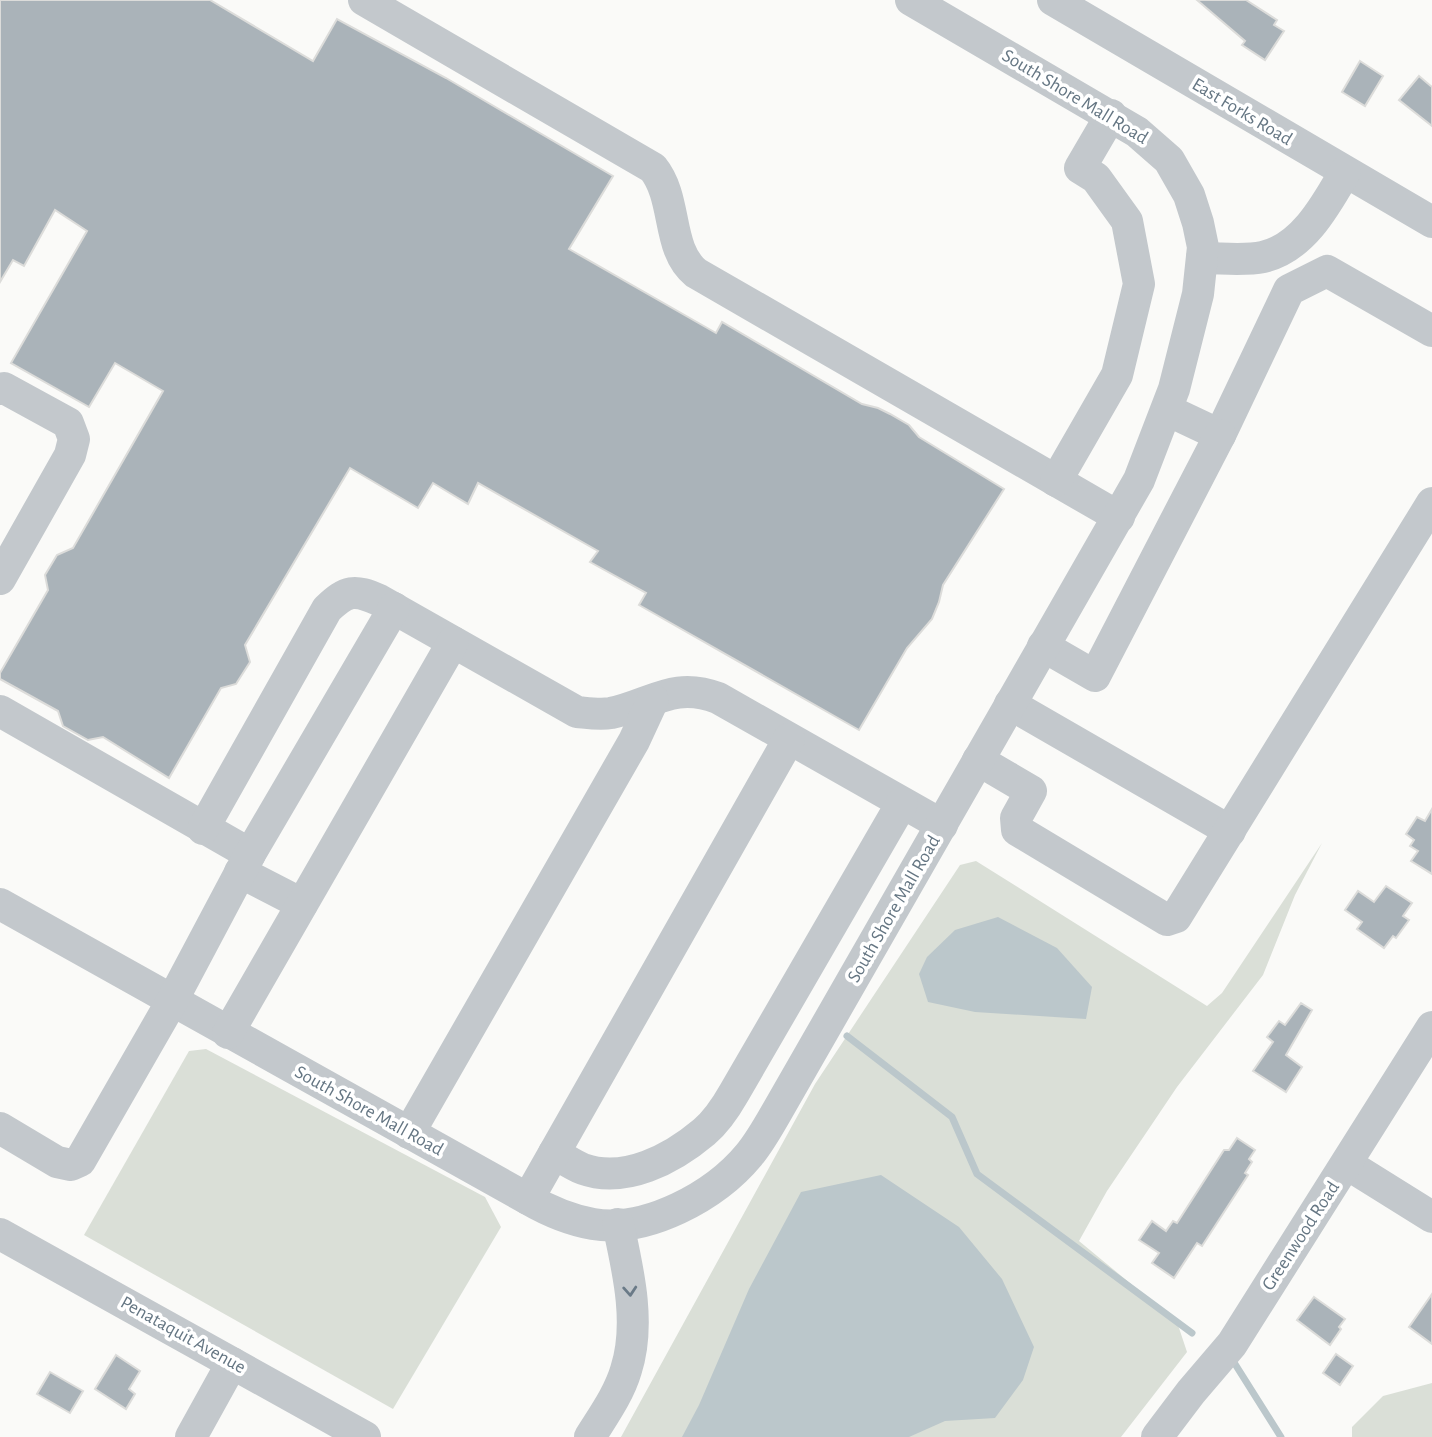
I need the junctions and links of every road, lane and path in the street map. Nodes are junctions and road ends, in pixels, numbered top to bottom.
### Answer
1 (364, 0) edge
2 (911, 0) edge
3 (1053, 0) edge
4 (1111, 115) junction
5 (1345, 172) junction
6 (1432, 222) edge
7 (1202, 258) junction
8 (1432, 331) edge
9 (0, 389) edge
10 (1167, 410) junction
11 (1220, 435) junction
12 (1056, 481) junction
13 (1432, 503) edge
14 (1119, 517) junction
15 (0, 579) edge
16 (394, 608) junction
17 (453, 642) junction
18 (1043, 646) junction
19 (653, 700) junction
20 (1010, 704) junction
21 (0, 711) edge
22 (789, 738) junction
23 (978, 760) junction
24 (902, 803) junction
25 (942, 825) junction
26 (203, 829) junction
27 (1230, 831) junction
28 (245, 863) junction
29 (0, 904) edge
30 (302, 904) junction
31 (172, 1001) junction
32 (1432, 1027) edge
33 (228, 1033) junction
34 (0, 1128) edge
35 (409, 1133) junction
36 (554, 1153) junction
37 (1347, 1164) junction
38 (528, 1199) junction
39 (1432, 1217) edge
40 (618, 1224) junction
41 (0, 1234) edge
42 (232, 1363) junction
43 (191, 1437) edge
44 (365, 1437) edge
45 (590, 1437) edge
46 (1157, 1437) edge

1 - 12 street
2 - 4 street, South Shore Mall Road
3 - 5 street, East Forks Road
4 - 7 street, South Shore Mall Road
4 - 12 street
5 - 6 street, East Forks Road
5 - 7 street
7 - 10 street, South Shore Mall Road
8 - 11 street
9 - 15 street
10 - 11 street
10 - 14 street, South Shore Mall Road
11 - 18 street
12 - 14 street
13 - 27 street
14 - 18 street, South Shore Mall Road
16 - 17 street
16 - 26 street
16 - 28 street
17 - 19 street
17 - 30 street
18 - 20 street, South Shore Mall Road
19 - 22 street
19 - 35 street
20 - 23 street, South Shore Mall Road
20 - 27 street
21 - 26 street
22 - 24 street
22 - 36 street
23 - 25 street, South Shore Mall Road
23 - 27 street
24 - 25 street
24 - 36 street
25 - 40 street, South Shore Mall Road
26 - 28 street
28 - 30 street
28 - 31 street
29 - 31 street, South Shore Mall Road
30 - 33 street
31 - 33 street, South Shore Mall Road
31 - 34 street
32 - 37 street, Greenwood Road
33 - 35 street, South Shore Mall Road
35 - 38 street, South Shore Mall Road
36 - 38 street
37 - 39 street
37 - 46 street, Greenwood Road
38 - 40 street, South Shore Mall Road
40 -> 45 street
41 - 42 street, Penataquit Avenue
42 - 43 street
42 - 44 street, Penataquit Avenue

